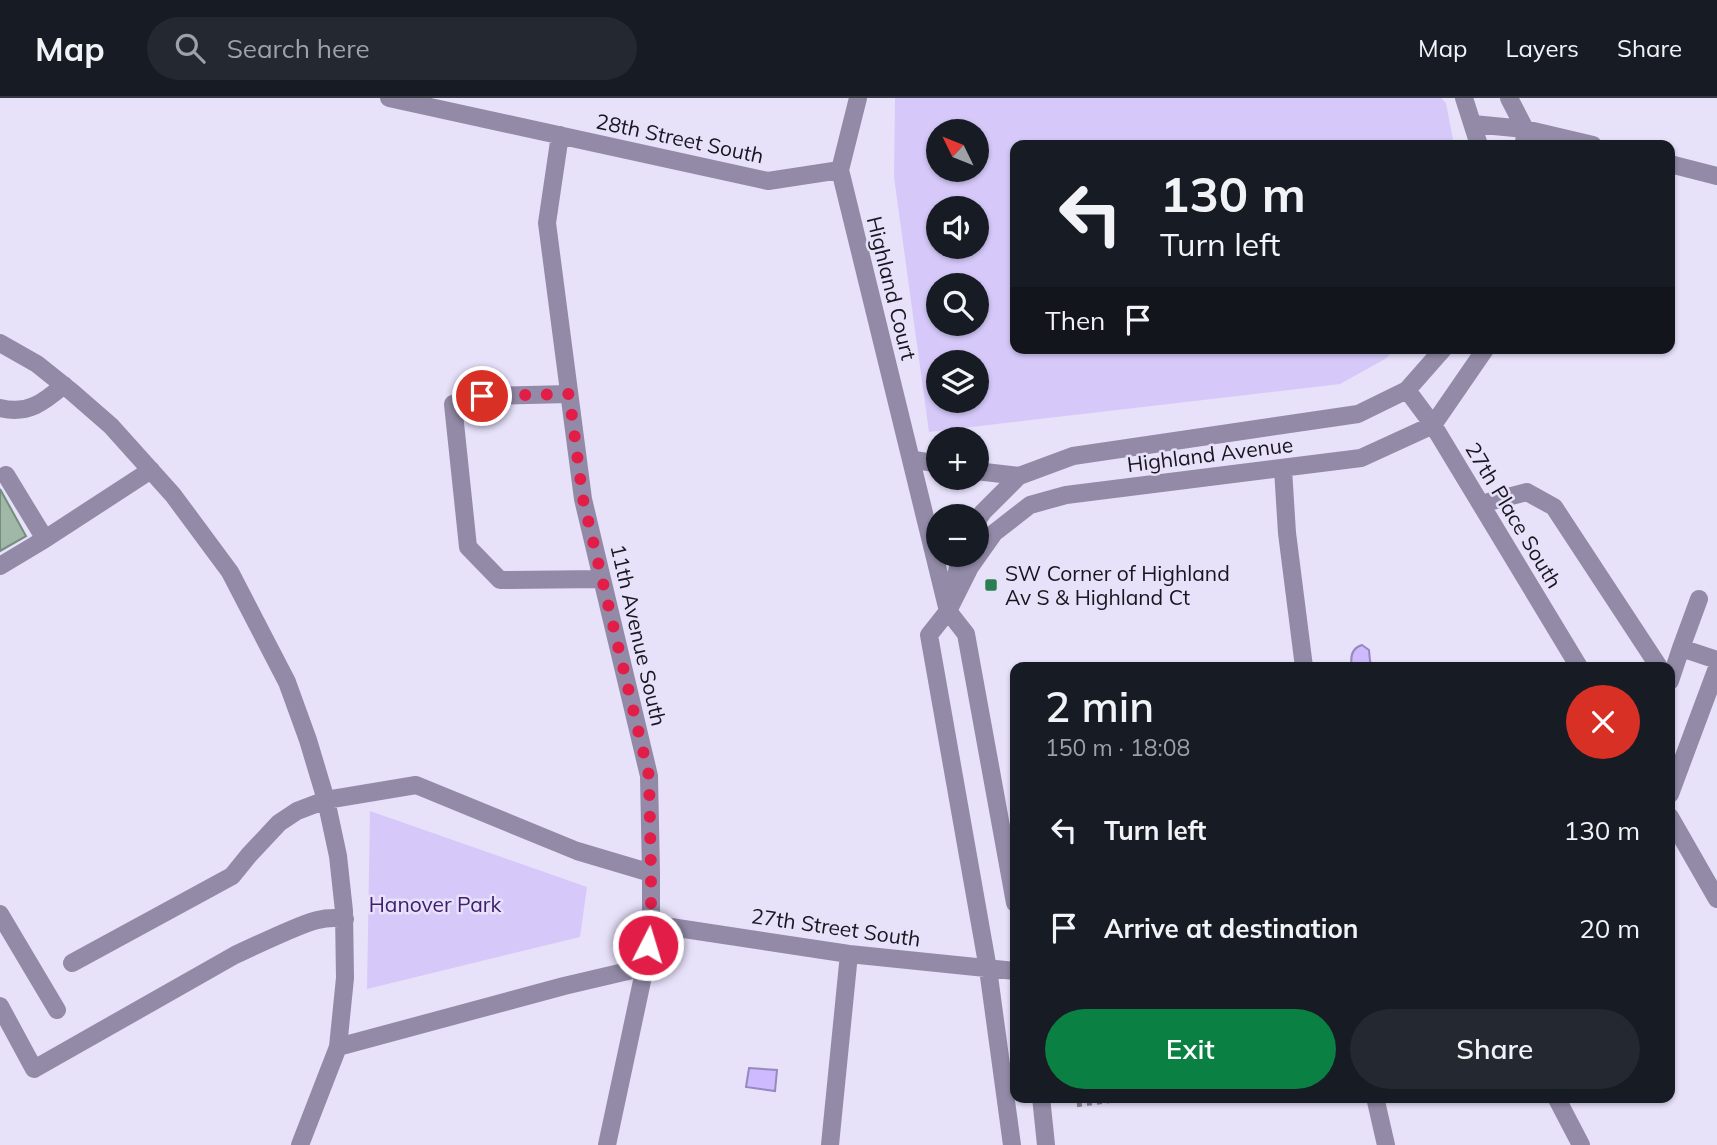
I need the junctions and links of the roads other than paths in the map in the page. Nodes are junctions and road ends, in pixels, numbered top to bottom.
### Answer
1 (389, 98) edge
2 (858, 98) edge
3 (1464, 98) edge
4 (1509, 98) edge
5 (1473, 124) junction
6 (560, 135) junction
7 (1525, 137) edge
8 (1478, 140) edge
9 (1550, 140) edge
10 (1675, 165) edge
11 (840, 170) junction
12 (1717, 176) edge
13 (0, 343) edge
14 (1439, 354) edge
15 (1482, 354) edge
16 (64, 385) junction
17 (1407, 390) junction
18 (569, 394) junction
19 (0, 408) edge
20 (1433, 425) junction
21 (911, 459) junction
22 (926, 462) edge
23 (1283, 469) junction
24 (151, 470) junction
25 (989, 473) edge
26 (6, 475) dead end
27 (1019, 476) junction
28 (1481, 504) junction
29 (989, 506) edge
30 (45, 539) junction
31 (0, 566) edge
32 (958, 567) edge
33 (602, 579) junction
34 (1699, 599) dead end
35 (948, 611) junction
36 (1681, 648) junction
37 (1717, 660) edge
38 (1303, 662) edge
39 (1576, 662) edge
40 (1656, 662) edge
41 (1675, 666) edge
42 (1717, 668) edge
43 (1675, 781) edge
44 (326, 800) junction
45 (1675, 826) edge
46 (651, 873) junction
47 (1010, 876) edge
48 (1717, 899) edge
49 (0, 914) edge
50 (345, 919) junction
51 (651, 924) junction
52 (849, 954) junction
53 (72, 963) dead end
54 (645, 967) junction
55 (988, 969) junction
56 (1010, 971) edge
57 (0, 1006) edge
58 (57, 1010) dead end
59 (338, 1047) junction
60 (1042, 1103) edge
61 (1376, 1103) edge
62 (1559, 1103) edge
63 (300, 1145) edge
64 (607, 1145) edge
65 (830, 1145) edge
66 (1012, 1145) edge
67 (1046, 1145) edge
68 (1386, 1145) edge
69 (1581, 1145) edge

1 - 6 street, 28th Street South
2 - 11 street, Highland Court
3 - 5 street
4 - 7 street
5 - 7 street
5 - 8 street
6 - 11 street, 28th Street South
6 - 18 street, 11th Avenue South
7 - 9 street
10 - 12 street
11 - 21 street, Highland Court
13 - 16 street
14 - 17 street, Highland Avenue
15 - 20 street
16 - 19 street
16 - 24 street
17 - 20 street, 27th Place South
17 - 27 street, Highland Avenue
18 - 33 street, 11th Avenue South
18 - 33 street
20 - 23 street, Highland Avenue
20 - 28 street, 27th Place South
21 - 22 street
21 - 35 street, Highland Court
23 - 35 street, Highland Avenue
23 - 38 street
24 - 30 street
24 - 44 street
25 - 27 street, Highland Avenue
26 - 30 street
27 - 29 street, Highland Avenue
28 - 39 street, 27th Place South
28 - 40 street
30 - 31 street
32 - 35 street, Highland Avenue
33 - 46 street, 11th Avenue South
34 - 36 street
35 - 47 street
35 - 55 street, Highland Avenue
36 - 37 street
36 - 41 street
42 - 43 street
44 - 46 street
44 - 50 street
44 - 53 street
45 - 48 street
46 - 51 street, 11th Avenue South
49 - 58 street
50 - 57 street
50 - 59 street
51 - 52 street, 27th Street South
51 - 54 street, 11th Avenue South
52 - 55 street, 27th Street South
52 - 65 street
54 - 59 street
54 - 64 street, 11th Avenue South
55 - 56 street, 27th Street South
55 - 66 street, Highland Avenue
59 - 63 street
60 - 67 street
61 - 68 street
62 - 69 street

